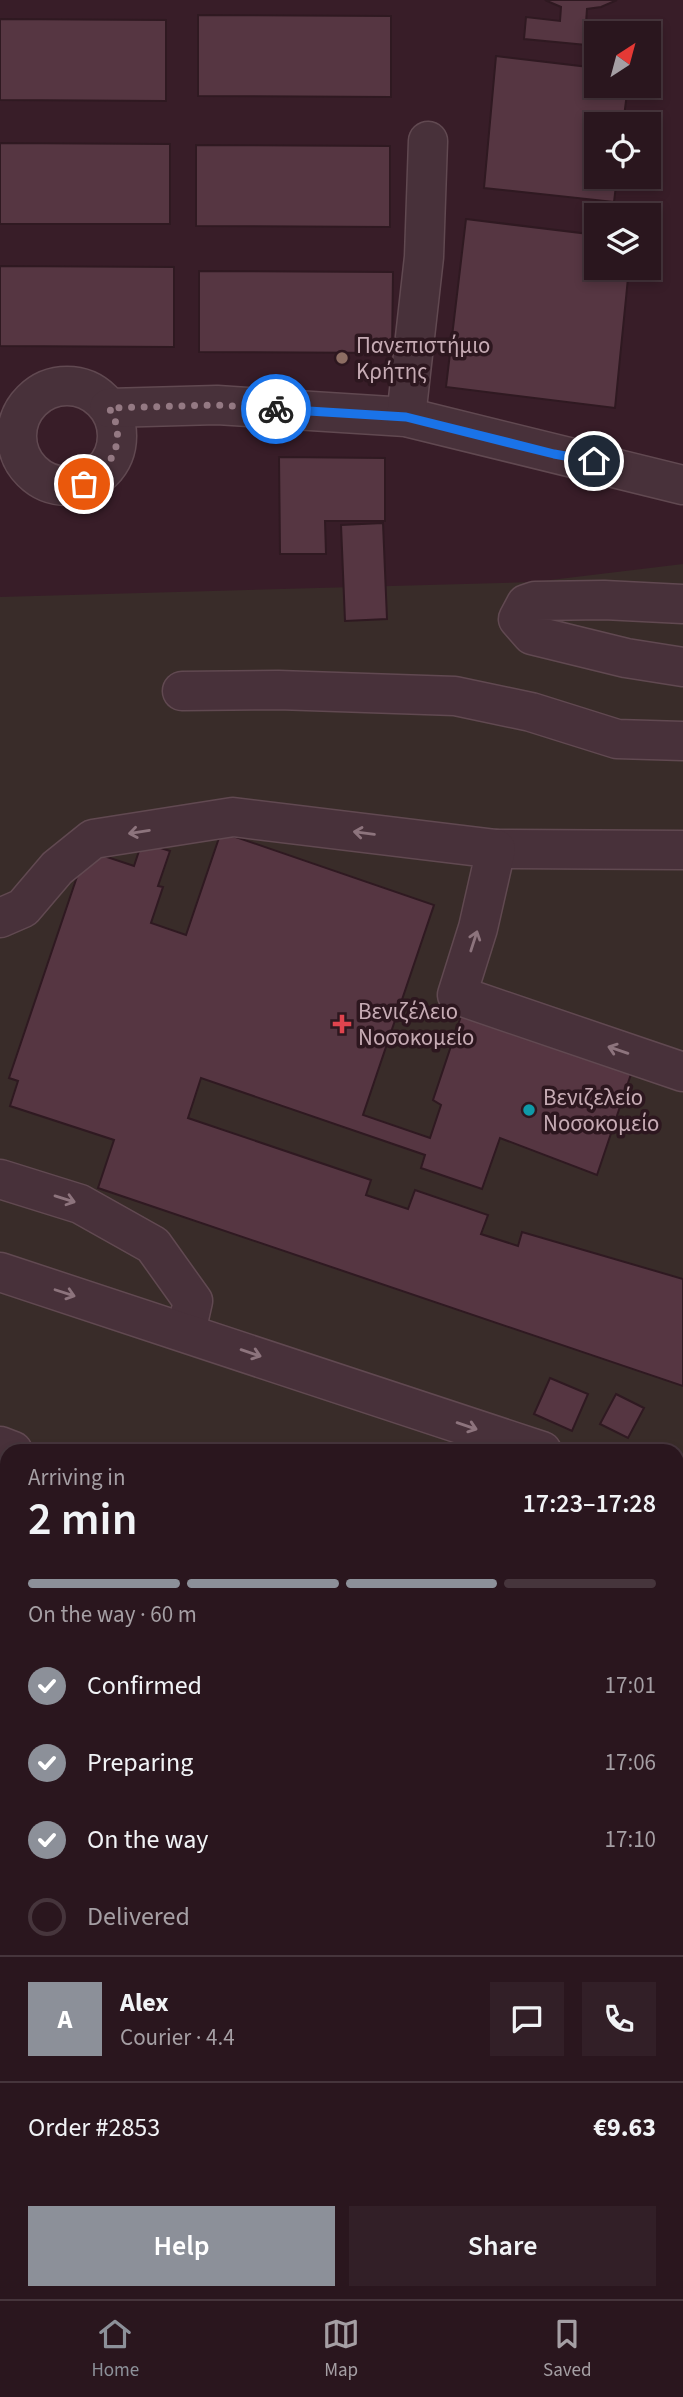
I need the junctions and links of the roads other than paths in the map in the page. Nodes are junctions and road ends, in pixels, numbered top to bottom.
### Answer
1 (428, 141) dead end
2 (109, 408) junction
3 (406, 417) junction
4 (683, 485) edge
5 (683, 604) edge
6 (683, 667) edge
7 (182, 691) dead end
8 (683, 741) edge
9 (496, 849) junction
10 (683, 850) edge
11 (0, 918) edge
12 (683, 1072) edge
13 (0, 1179) edge
14 (0, 1272) edge
15 (186, 1332) junction
16 (521, 1444) edge

1 - 3 street
2 - 2 street
2 - 3 street
3 - 4 street
5 - 6 street
7 - 8 street
9 - 10 street
9 -> 11 street
12 -> 9 street
13 -> 15 street
14 -> 15 street
15 -> 16 street

